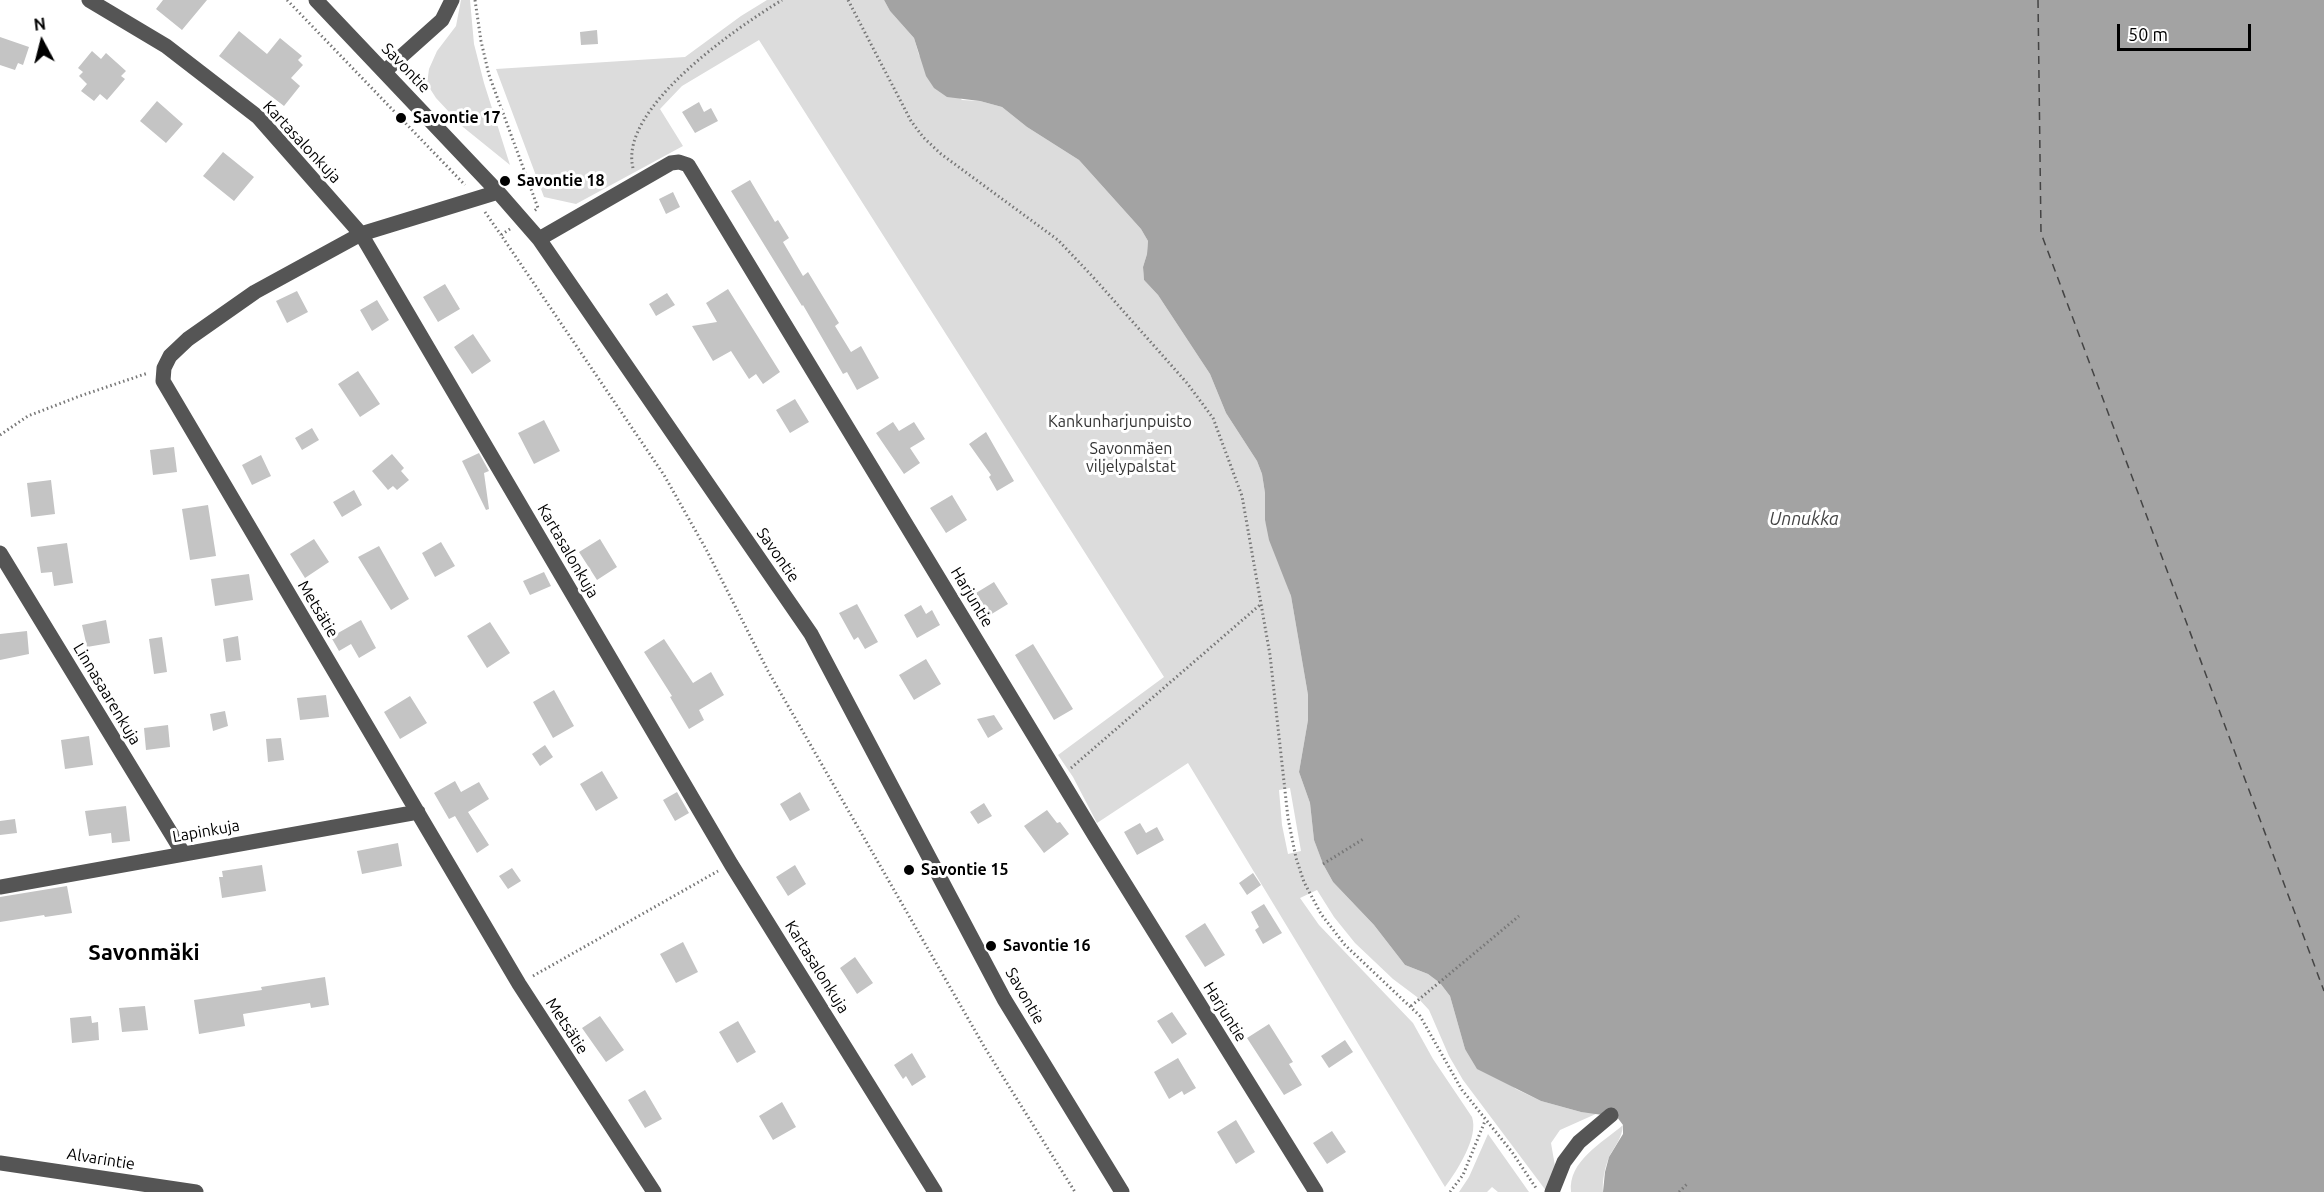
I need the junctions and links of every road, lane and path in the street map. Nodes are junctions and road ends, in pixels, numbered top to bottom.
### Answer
1 (89, 0) edge
2 (287, 0) edge
3 (316, 0) edge
4 (452, 0) edge
5 (475, 0) edge
6 (782, 0) edge
7 (848, 0) edge
8 (385, 71) junction
9 (636, 181) junction
10 (498, 192) junction
11 (477, 199) junction
12 (524, 220) junction
13 (361, 234) junction
14 (501, 235) junction
15 (539, 239) junction
16 (164, 369) junction
17 (0, 435) edge
18 (0, 553) edge
19 (1261, 604) junction
20 (1060, 777) junction
21 (418, 812) junction
22 (1365, 838) dead end
23 (183, 853) junction
24 (731, 864) junction
25 (1323, 864) dead end
26 (0, 887) edge
27 (1519, 916) dead end
28 (519, 984) junction
29 (1411, 1006) junction
30 (1611, 1115) dead end
31 (1485, 1121) junction
32 (0, 1162) edge
33 (1688, 1183) dead end
34 (196, 1192) edge
35 (654, 1192) edge
36 (935, 1192) edge
37 (1075, 1192) edge
38 (1122, 1192) edge
39 (1316, 1192) edge
40 (1450, 1192) edge
41 (1538, 1192) edge
42 (1552, 1192) edge
43 (1679, 1192) edge

1 - 13 street, Kartasalonkuja
2 - 11 path
3 - 8 street, Savontie
4 - 8 street
5 - 12 path
6 - 9 path
7 - 19 path
8 - 10 street, Savontie
9 - 15 street, Harjuntie
9 - 20 street, Harjuntie
10 - 11 street
10 - 12 street, Savontie
11 - 13 street
11 - 14 path
12 - 14 path
12 - 15 street, Savontie
13 - 16 street
13 - 24 street, Kartasalonkuja
14 - 37 path
15 - 38 street, Savontie
16 - 17 path
16 - 21 street, Metsätie
18 - 23 street, Linnasaarenkuja
19 - 20 path
19 - 29 path
20 - 39 street, Harjuntie
21 - 23 street, Lapinkuja
21 - 28 street, Metsätie
22 - 25 path
23 - 26 street, Lapinkuja
24 - 28 path
24 - 36 street, Kartasalonkuja
27 - 29 path
28 - 35 street, Metsätie
29 - 31 path
30 - 42 street
31 - 40 path
31 - 41 path
32 - 34 street, Alvarintie
33 - 43 path

